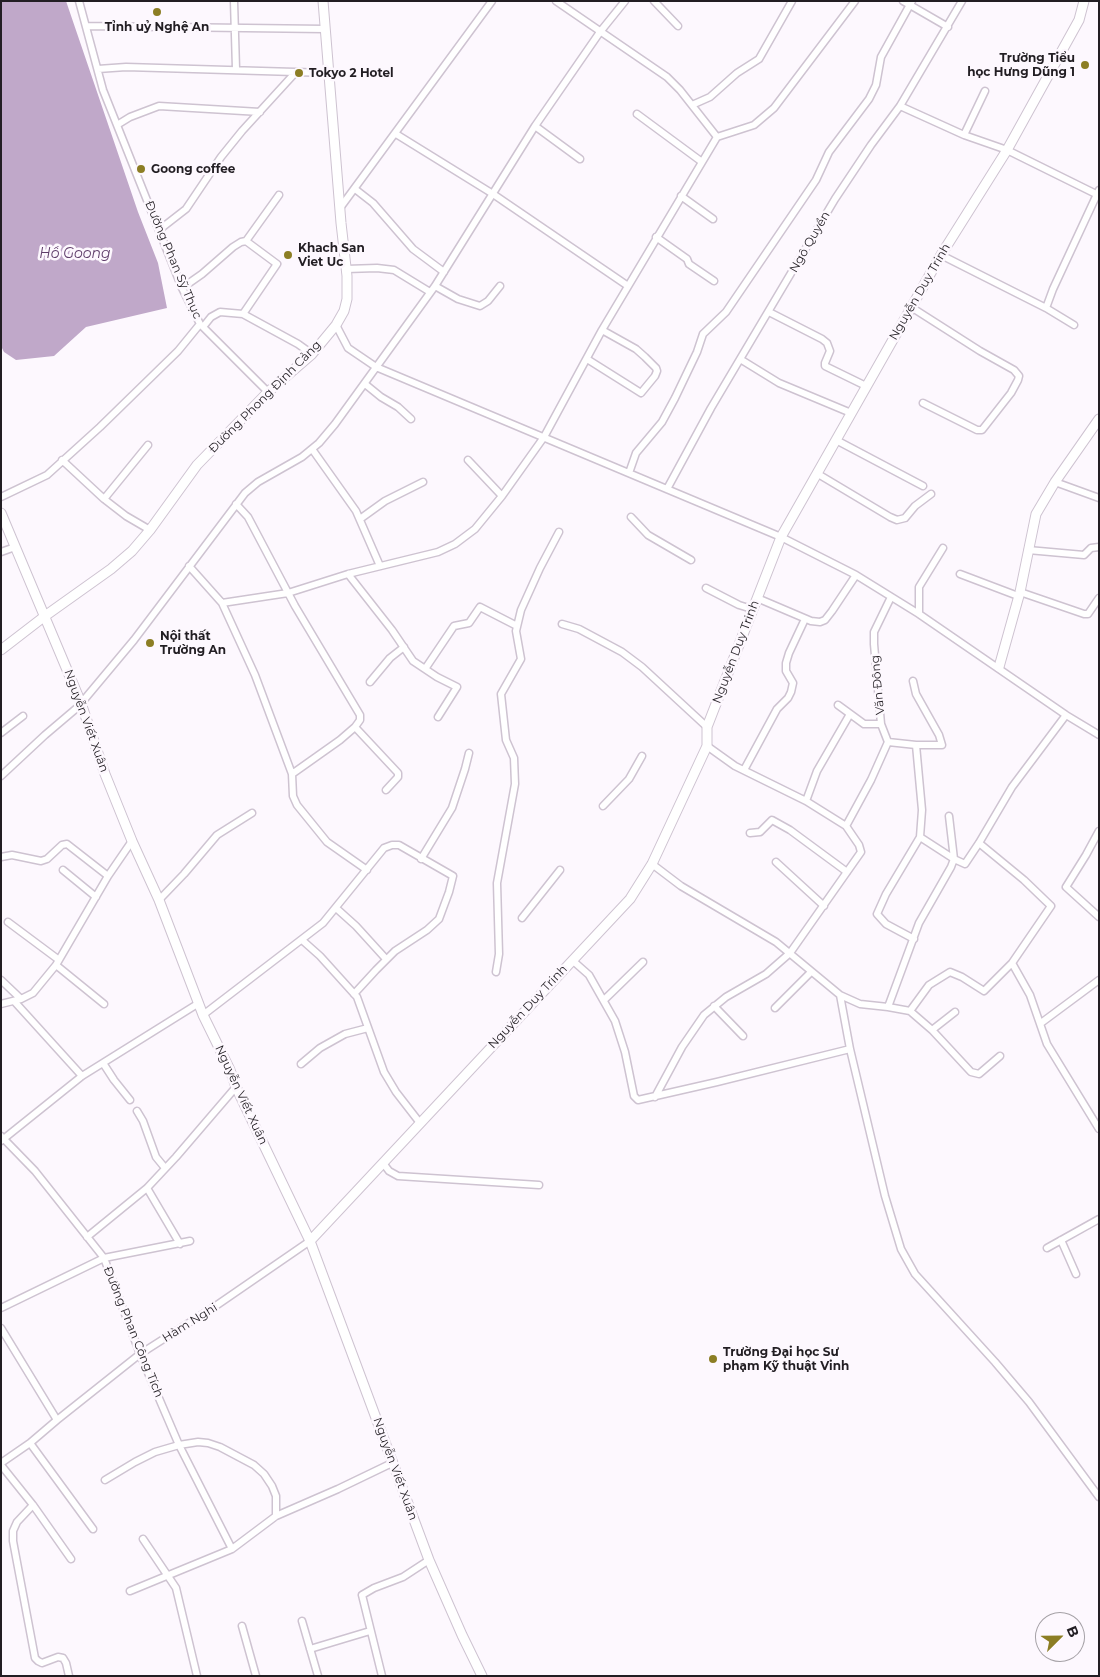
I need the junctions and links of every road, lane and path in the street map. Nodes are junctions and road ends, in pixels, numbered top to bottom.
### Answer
1 (79, 1) edge
2 (234, 1) edge
3 (323, 1) edge
4 (492, 1) edge
5 (556, 1) edge
6 (625, 1) edge
7 (654, 1) edge
8 (792, 1) edge
9 (855, 1) edge
10 (903, 1) edge
11 (962, 1) edge
12 (911, 3) edge
13 (1085, 3) edge
14 (86, 26) junction
15 (678, 26) dead end
16 (948, 26) junction
17 (235, 28) junction
18 (325, 29) junction
19 (600, 32) junction
20 (98, 69) junction
21 (236, 69) junction
22 (295, 73) junction
23 (329, 73) junction
24 (985, 91) dead end
25 (692, 105) junction
26 (900, 106) junction
27 (260, 112) junction
28 (637, 114) dead end
29 (117, 125) junction
30 (535, 126) junction
31 (396, 134) junction
32 (964, 135) junction
33 (717, 137) junction
34 (1007, 150) junction
35 (580, 159) dead end
36 (702, 162) junction
37 (355, 189) junction
38 (1097, 192) edge
39 (279, 194) dead end
40 (493, 194) junction
41 (681, 196) junction
42 (340, 208) junction
43 (713, 219) dead end
44 (159, 230) junction
45 (656, 237) junction
46 (246, 241) junction
47 (941, 255) junction
48 (346, 269) junction
49 (444, 272) junction
50 (714, 281) dead end
51 (435, 286) junction
52 (500, 286) dead end
53 (628, 286) junction
54 (182, 288) junction
55 (430, 292) junction
56 (911, 307) junction
57 (1046, 308) junction
58 (769, 312) junction
59 (243, 314) junction
60 (336, 324) junction
61 (202, 325) junction
62 (1074, 325) dead end
63 (602, 330) junction
64 (312, 354) junction
65 (740, 359) junction
66 (587, 360) junction
67 (376, 367) junction
68 (365, 384) junction
69 (866, 386) junction
70 (268, 392) junction
71 (923, 403) dead end
72 (851, 413) junction
73 (411, 419) dead end
74 (1099, 419) edge
75 (544, 437) junction
76 (836, 440) junction
77 (148, 445) dead end
78 (312, 449) junction
79 (62, 460) junction
80 (468, 460) dead end
81 (629, 473) junction
82 (818, 474) junction
83 (423, 482) dead end
84 (1054, 482) junction
85 (923, 486) dead end
86 (667, 489) junction
87 (931, 494) dead end
88 (502, 496) junction
89 (1, 498) edge
90 (1099, 498) edge
91 (104, 499) junction
92 (236, 504) junction
93 (1, 513) edge
94 (631, 517) dead end
95 (360, 519) junction
96 (150, 530) junction
97 (559, 532) dead end
98 (781, 537) junction
99 (15, 547) junction
100 (1099, 547) edge
101 (943, 548) dead end
102 (1028, 550) junction
103 (1, 552) edge
104 (691, 560) dead end
105 (189, 566) junction
106 (380, 566) junction
107 (348, 574) junction
108 (960, 574) dead end
109 (856, 575) junction
110 (706, 588) dead end
111 (288, 593) junction
112 (1019, 594) junction
113 (891, 597) junction
114 (756, 598) junction
115 (1099, 598) edge
116 (222, 603) junction
117 (752, 610) junction
118 (919, 614) junction
119 (45, 616) junction
120 (805, 619) junction
121 (562, 624) dead end
122 (517, 626) junction
123 (404, 647) junction
124 (1, 650) edge
125 (998, 667) junction
126 (425, 669) junction
127 (913, 681) dead end
128 (370, 682) dead end
129 (81, 703) junction
130 (838, 705) dead end
131 (850, 714) junction
132 (1066, 715) junction
133 (23, 716) dead end
134 (438, 717) dead end
135 (881, 724) junction
136 (706, 727) junction
137 (355, 728) junction
138 (1, 733) edge
139 (1099, 736) edge
140 (888, 742) junction
141 (916, 745) junction
142 (707, 746) junction
143 (469, 753) dead end
144 (642, 756) dead end
145 (744, 770) junction
146 (292, 774) junction
147 (1, 776) edge
148 (386, 790) dead end
149 (806, 801) junction
150 (603, 806) dead end
151 (252, 813) dead end
152 (949, 816) dead end
153 (846, 826) junction
154 (1099, 831) edge
155 (750, 833) dead end
156 (920, 837) junction
157 (132, 841) junction
158 (979, 843) junction
159 (1, 856) edge
160 (421, 859) junction
161 (954, 859) junction
162 (776, 862) dead end
163 (652, 864) junction
164 (63, 870) dead end
165 (367, 870) junction
166 (560, 870) dead end
167 (847, 872) junction
168 (108, 876) junction
169 (96, 897) junction
170 (159, 900) junction
171 (824, 906) junction
172 (336, 908) junction
173 (1099, 917) edge
174 (522, 918) dead end
175 (8, 922) dead end
176 (914, 939) junction
177 (302, 940) junction
178 (790, 954) junction
179 (386, 959) junction
180 (572, 960) junction
181 (58, 962) junction
182 (643, 962) dead end
183 (1012, 963) junction
184 (496, 972) dead end
185 (811, 972) junction
186 (1, 980) edge
187 (1099, 980) edge
188 (354, 994) junction
189 (840, 995) junction
190 (17, 1000) junction
191 (604, 1000) junction
192 (198, 1003) junction
193 (1, 1004) edge
194 (104, 1004) dead end
195 (714, 1006) junction
196 (888, 1007) junction
197 (775, 1008) dead end
198 (910, 1011) junction
199 (955, 1012) dead end
200 (203, 1014) junction
201 (1041, 1023) junction
202 (368, 1028) junction
203 (932, 1030) junction
204 (743, 1036) dead end
205 (850, 1049) junction
206 (1000, 1056) dead end
207 (103, 1063) junction
208 (301, 1064) dead end
209 (82, 1076) junction
210 (236, 1087) junction
211 (655, 1097) junction
212 (130, 1100) dead end
213 (137, 1111) dead end
214 (420, 1123) junction
215 (1099, 1130) edge
216 (2, 1139) edge
217 (383, 1163) junction
218 (165, 1168) junction
219 (539, 1185) dead end
220 (148, 1188) junction
221 (1099, 1219) edge
222 (87, 1237) junction
223 (1061, 1240) junction
224 (310, 1241) junction
225 (190, 1242) dead end
226 (180, 1244) junction
227 (1046, 1248) dead end
228 (104, 1258) junction
229 (1076, 1274) dead end
230 (1, 1308) edge
231 (1, 1328) edge
232 (140, 1354) junction
233 (56, 1420) junction
234 (30, 1443) junction
235 (179, 1445) junction
236 (392, 1463) junction
237 (1, 1464) edge
238 (105, 1480) dead end
239 (1099, 1497) edge
240 (33, 1505) junction
241 (276, 1516) junction
242 (93, 1529) dead end
243 (143, 1540) dead end
244 (232, 1549) junction
245 (72, 1559) dead end
246 (429, 1560) junction
247 (168, 1576) junction
248 (130, 1591) dead end
249 (302, 1621) dead end
250 (242, 1626) dead end
251 (370, 1631) junction
252 (310, 1649) junction
253 (69, 1676) edge
254 (197, 1676) edge
255 (256, 1676) edge
256 (318, 1676) edge
257 (382, 1676) edge
258 (482, 1676) edge

1 - 14 street, Đường Phan Sỹ Thục
2 - 17 street
3 - 18 street, Đường Phong Định Cảng
4 - 31 street
5 - 19 street
6 - 19 street
7 - 15 street
8 - 25 street
9 - 33 street
10 - 12 street
11 - 16 street, Ngô Quyền
12 - 16 street
12 - 81 street
13 - 34 street, Nguyễn Duy Trinh
14 - 17 street
14 - 20 street, Đường Phan Sỹ Thục
16 - 26 street, Ngô Quyền
17 - 18 street
17 - 21 street
18 - 23 street, Đường Phong Định Cảng
19 - 25 street
19 - 30 street
20 - 21 street
20 - 29 street, Đường Phan Sỹ Thục
21 - 22 street
22 - 23 street
22 - 27 street
23 - 42 street, Đường Phong Định Cảng
24 - 32 street
25 - 33 street
26 - 32 street
26 - 58 street, Ngô Quyền
27 - 29 street
27 - 44 street
28 - 36 street
29 - 44 street, Đường Phan Sỹ Thục
30 - 35 street
30 - 40 street
31 - 37 street
31 - 40 street
32 - 34 street
33 - 36 street
34 - 38 street
34 - 47 street, Nguyễn Duy Trinh
36 - 41 street
37 - 42 street
37 - 49 street
38 - 57 street
39 - 46 street
40 - 49 street
40 - 53 street
41 - 43 street
41 - 45 street
42 - 48 street, Đường Phong Định Cảng
44 - 54 street, Đường Phan Sỹ Thục
45 - 50 street
45 - 53 street
46 - 54 street
46 - 59 street
47 - 56 street, Nguyễn Duy Trinh
47 - 57 street
48 - 55 street
48 - 60 street, Đường Phong Định Cảng
49 - 51 street
51 - 52 street
51 - 55 street
53 - 63 street
54 - 61 street, Đường Phan Sỹ Thục
55 - 67 street
56 - 69 street, Nguyễn Duy Trinh
56 - 71 street
57 - 62 street
58 - 65 street, Ngô Quyền
58 - 69 street
59 - 61 street
59 - 64 street
60 - 64 street, Đường Phong Định Cảng
60 - 67 street
61 - 70 street
61 - 79 street, Đường Phan Sỹ Thục
63 - 66 street
63 - 66 street
64 - 70 street, Đường Phong Định Cảng
65 - 72 street
65 - 86 street, Ngô Quyền
66 - 75 street
67 - 68 street
67 - 75 street
68 - 73 street
68 - 78 street
69 - 72 street, Nguyễn Duy Trinh
70 - 96 street, Đường Phong Định Cảng
72 - 76 street, Nguyễn Duy Trinh
74 - 84 street
75 - 81 street
75 - 88 street
76 - 82 street, Nguyễn Duy Trinh
76 - 85 street
77 - 91 street
78 - 92 street
78 - 95 street
79 - 89 street, Đường Phan Sỹ Thục
79 - 91 street
80 - 88 street
81 - 86 street
82 - 87 street
82 - 98 street, Nguyễn Duy Trinh
83 - 95 street
84 - 90 street
84 - 102 street
86 - 98 street
88 - 106 street
91 - 96 street
92 - 105 street
92 - 111 street
93 - 99 street, Nguyễn Viết Xuân
94 - 104 street
95 - 106 street
96 - 119 street, Đường Phong Định Cảng
97 - 122 street
98 - 109 street
98 - 114 street, Nguyễn Duy Trinh
99 - 103 street
99 - 119 street, Nguyễn Viết Xuân
100 - 102 street
101 - 118 street
102 - 112 street
105 - 116 street
105 - 129 street
106 - 107 street
107 - 111 street
107 - 123 street
108 - 112 street
109 - 113 street
109 - 120 street
110 - 117 street
111 - 116 street
111 - 137 street
112 - 115 street
112 - 125 street
113 - 118 street
113 - 135 street, Văn Đông
114 - 117 street, Nguyễn Duy Trinh
114 - 120 street
116 - 146 street
117 - 136 street, Nguyễn Duy Trinh
118 - 125 street
119 - 124 street, Đường Phong Định Cảng
119 - 129 street, Nguyễn Viết Xuân
120 - 145 street
121 - 136 street
122 - 126 street
122 - 184 street
123 - 126 street
123 - 128 street
125 - 132 street
126 - 134 street
127 - 141 street
129 - 147 street
129 - 157 street, Nguyễn Viết Xuân
130 - 131 street
131 - 135 street
131 - 149 street
132 - 139 street
132 - 158 street
133 - 138 street
135 - 140 street, Văn Đông
136 - 142 street, Nguyễn Duy Trinh
137 - 146 street
137 - 148 street
140 - 141 street
140 - 153 street
141 - 156 street
142 - 145 street
142 - 163 street, Nguyễn Duy Trinh
143 - 160 street
144 - 150 street
145 - 149 street
146 - 165 street
149 - 153 street
151 - 170 street
152 - 161 street
153 - 167 street
154 - 173 street
155 - 167 street
156 - 161 street
156 - 176 street
157 - 168 street
157 - 170 street, Nguyễn Viết Xuân
158 - 161 street
158 - 183 street
159 - 168 street
160 - 165 street
160 - 179 street
161 - 176 street
162 - 171 street
163 - 178 street
163 - 180 street, Nguyễn Duy Trinh
164 - 169 street
165 - 172 street
166 - 174 street
167 - 171 street
168 - 169 street
169 - 181 street
170 - 192 street, Nguyễn Viết Xuân
171 - 178 street
172 - 177 street
172 - 179 street
175 - 181 street
176 - 196 street
177 - 188 street
177 - 200 street
178 - 185 street
178 - 195 street
179 - 188 street
180 - 191 street
180 - 214 street, Nguyễn Duy Trinh
181 - 190 street
181 - 194 street
182 - 191 street
183 - 198 street
183 - 201 street
185 - 189 street
185 - 197 street
186 - 190 street
187 - 201 street
188 - 202 street
189 - 196 street
189 - 205 street
190 - 193 street
190 - 209 street
191 - 211 street
192 - 200 street, Nguyễn Viết Xuân
192 - 207 street
195 - 204 street
195 - 211 street
196 - 198 street
198 - 203 street
199 - 203 street
200 - 210 street, Nguyễn Viết Xuân
201 - 215 street
202 - 208 street
202 - 214 street
203 - 206 street
205 - 211 street
205 - 239 street
207 - 209 street
207 - 212 street
209 - 216 street
210 - 218 street
210 - 224 street, Nguyễn Viết Xuân
213 - 218 street
214 - 217 street, Nguyễn Duy Trinh
216 - 222 street, Đường Phan Công Tích
217 - 219 street
217 - 224 street, Nguyễn Duy Trinh
218 - 220 street
220 - 222 street
220 - 226 street
221 - 223 street
222 - 228 street, Đường Phan Công Tích
223 - 227 street
223 - 229 street
224 - 232 street, Hàm Nghi
224 - 236 street, Nguyễn Viết Xuân
225 - 226 street
226 - 228 street
228 - 230 street
228 - 232 street, Đường Phan Công Tích
231 - 233 street
232 - 233 street, Hàm Nghi
232 - 235 street, Đường Phan Công Tích
233 - 234 street, Hàm Nghi
234 - 237 street, Hàm Nghi
234 - 242 street
235 - 238 street
235 - 241 street
235 - 244 street, Đường Phan Công Tích
236 - 241 street
236 - 246 street, Nguyễn Viết Xuân
237 - 240 street
240 - 245 street
240 - 253 street
241 - 244 street
243 - 247 street
244 - 247 street
246 - 251 street
246 - 258 street, Nguyễn Viết Xuân
247 - 248 street
247 - 254 street
249 - 252 street
250 - 255 street
251 - 252 street
251 - 257 street
252 - 256 street

